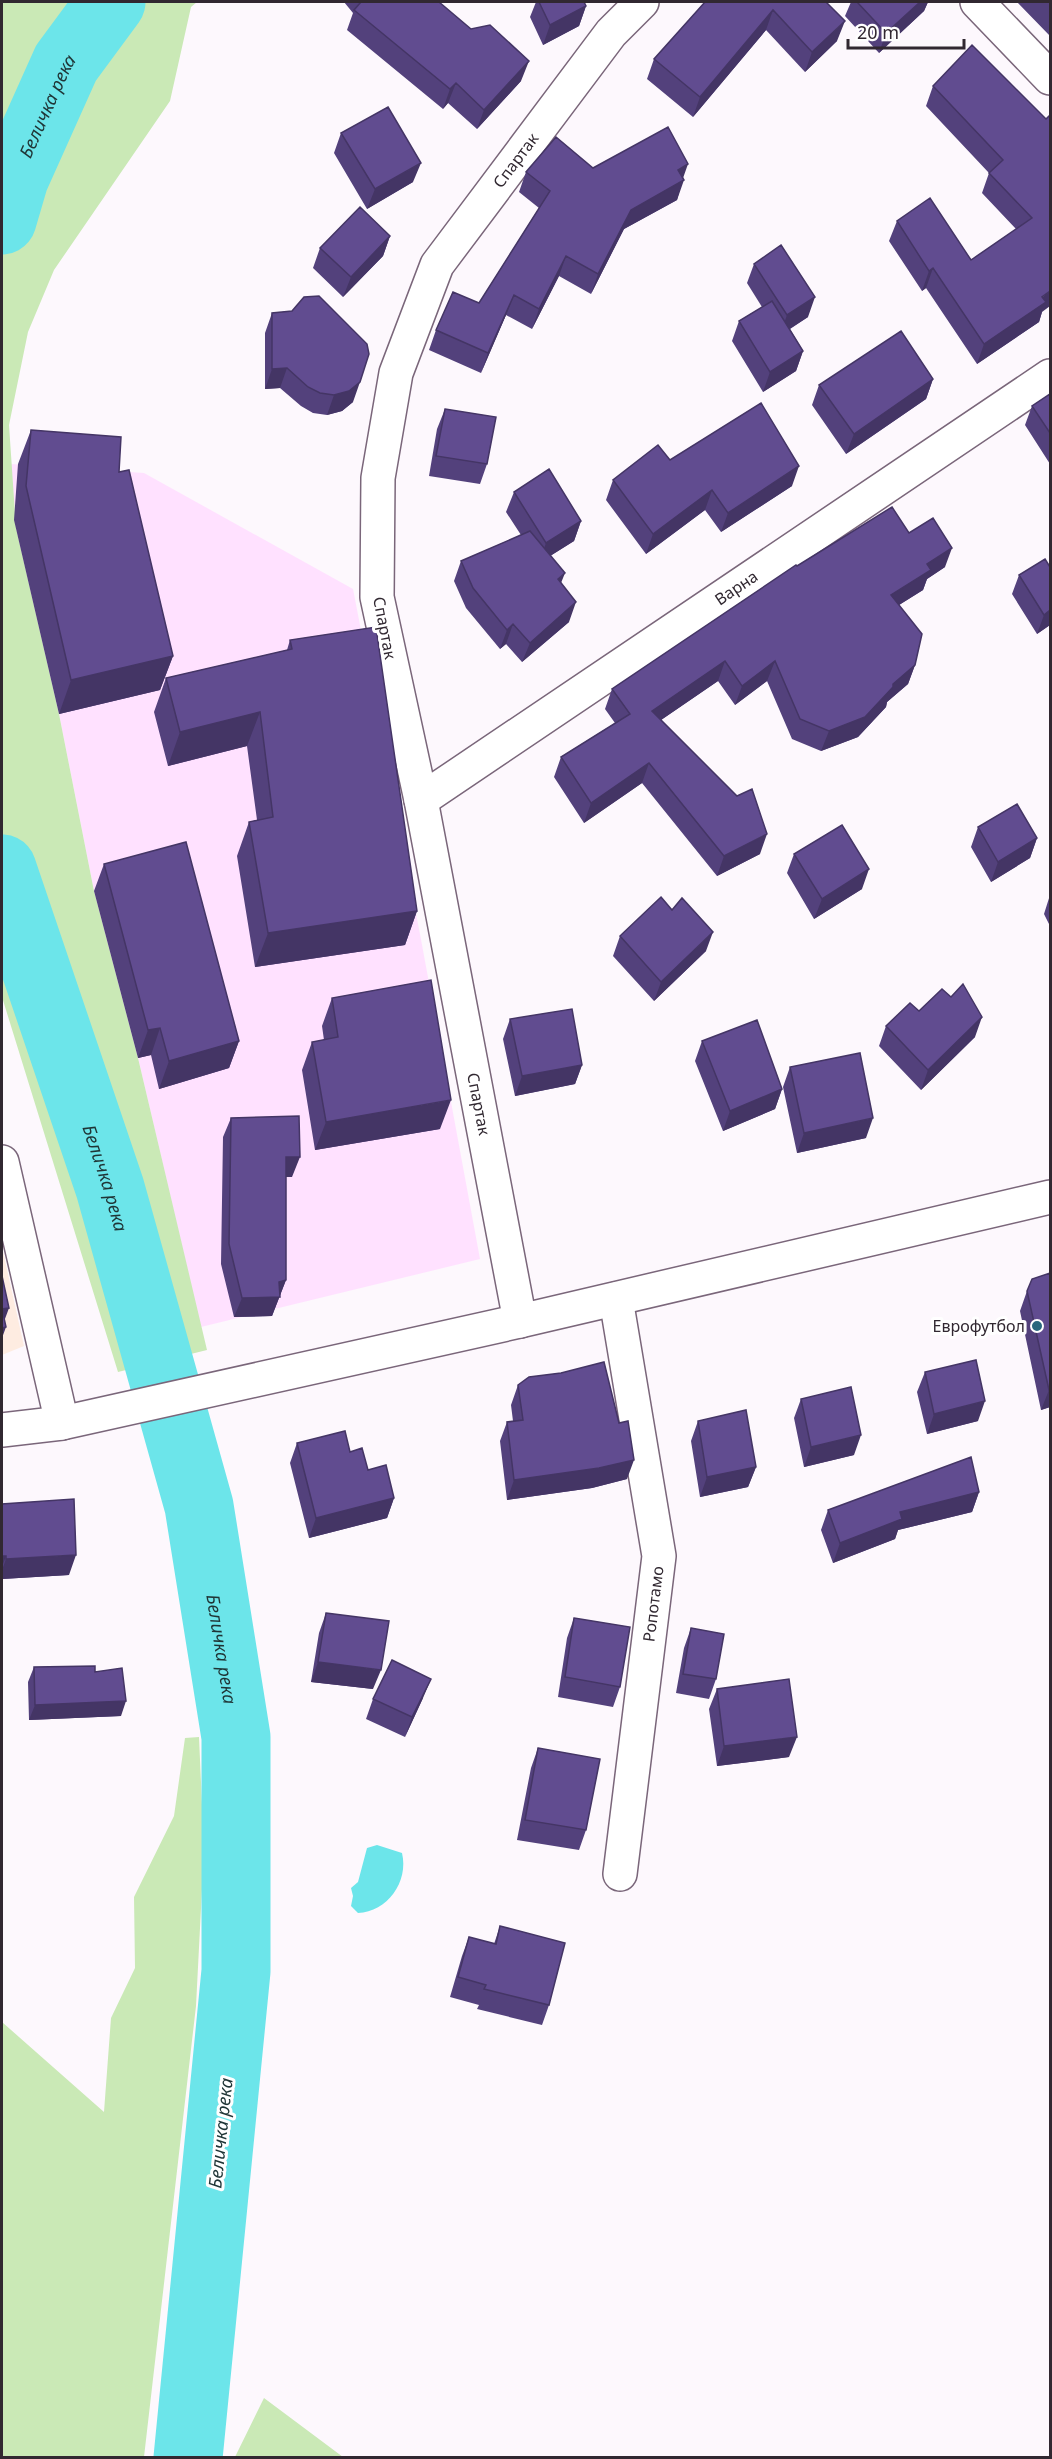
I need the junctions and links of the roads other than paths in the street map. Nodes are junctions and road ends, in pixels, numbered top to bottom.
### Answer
1 (642, 2) edge
2 (977, 2) edge
3 (1050, 78) edge
4 (1050, 376) edge
5 (421, 801) junction
6 (2, 1162) edge
7 (1050, 1197) edge
8 (616, 1299) junction
9 (520, 1322) junction
10 (62, 1423) junction
11 (2, 1430) edge
12 (620, 1874) dead end

1 - 5 street, Спартак
2 - 3 street
4 - 5 street, Варна
5 - 9 street, Спартак
6 - 10 street
7 - 8 street
8 - 9 street
8 - 12 street, Ропотамо
9 - 10 street
10 - 11 street

